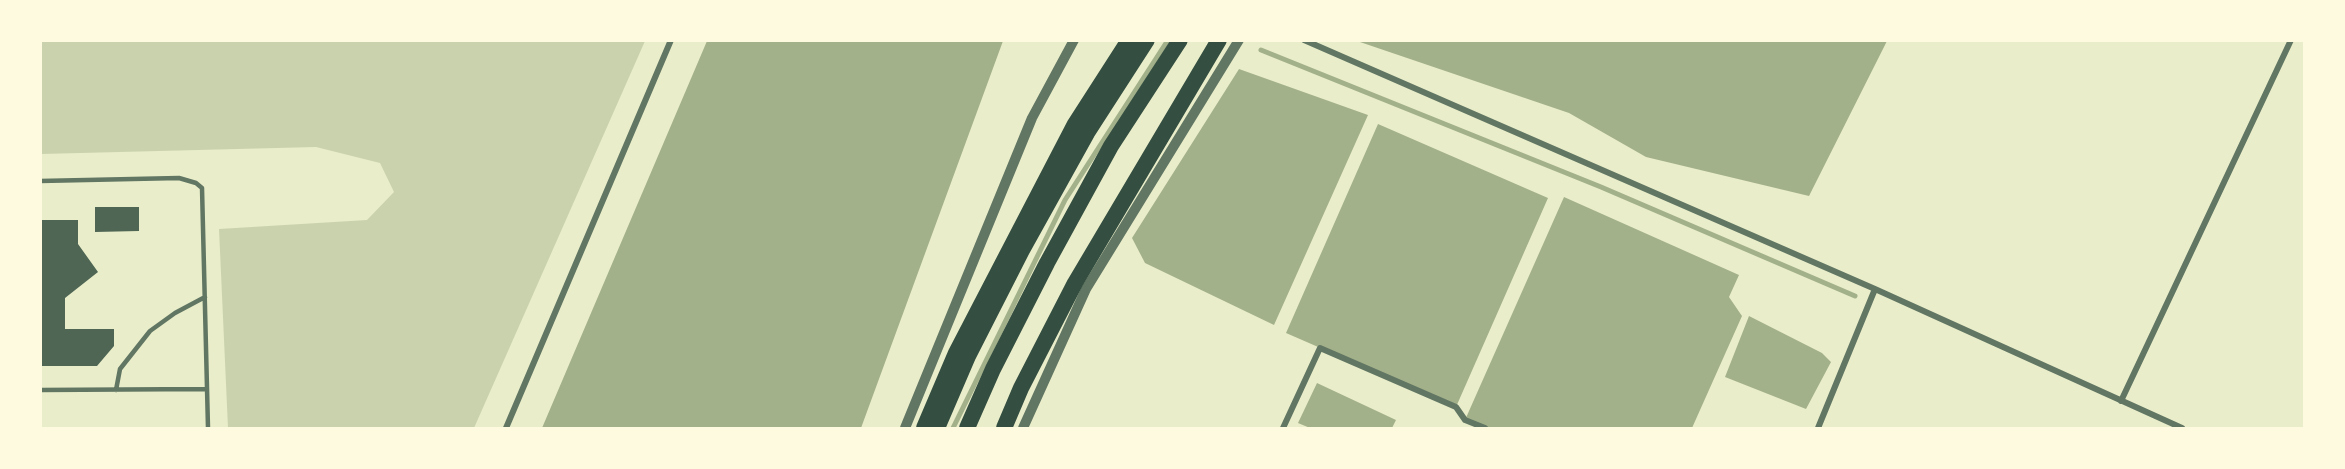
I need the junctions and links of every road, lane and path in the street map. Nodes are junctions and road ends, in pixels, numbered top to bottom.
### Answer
1 (671, 40) edge
2 (1074, 40) edge
3 (1129, 40) edge
4 (1147, 40) edge
5 (1180, 40) edge
6 (1219, 40) edge
7 (1239, 40) edge
8 (1304, 40) edge
9 (2290, 40) edge
10 (40, 181) edge
11 (1875, 289) junction
12 (205, 297) junction
13 (207, 389) junction
14 (40, 390) edge
15 (116, 390) junction
16 (2121, 401) junction
17 (208, 429) edge
18 (506, 429) edge
19 (904, 429) edge
20 (924, 429) edge
21 (937, 429) edge
22 (967, 429) edge
23 (1004, 429) edge
24 (1023, 429) edge
25 (1282, 429) edge
26 (1485, 429) edge
27 (1818, 429) edge
28 (2182, 429) edge

1 - 18 street
2 - 19 street
3 - 20 highway
4 - 21 highway
5 - 22 highway
6 - 23 highway
7 - 24 street
8 - 11 street
9 - 16 street
10 - 12 lane
11 - 16 street
11 - 27 street
12 - 13 lane
12 - 15 lane
13 - 15 lane
13 - 17 lane
14 - 15 lane
16 - 28 street
25 - 26 street

